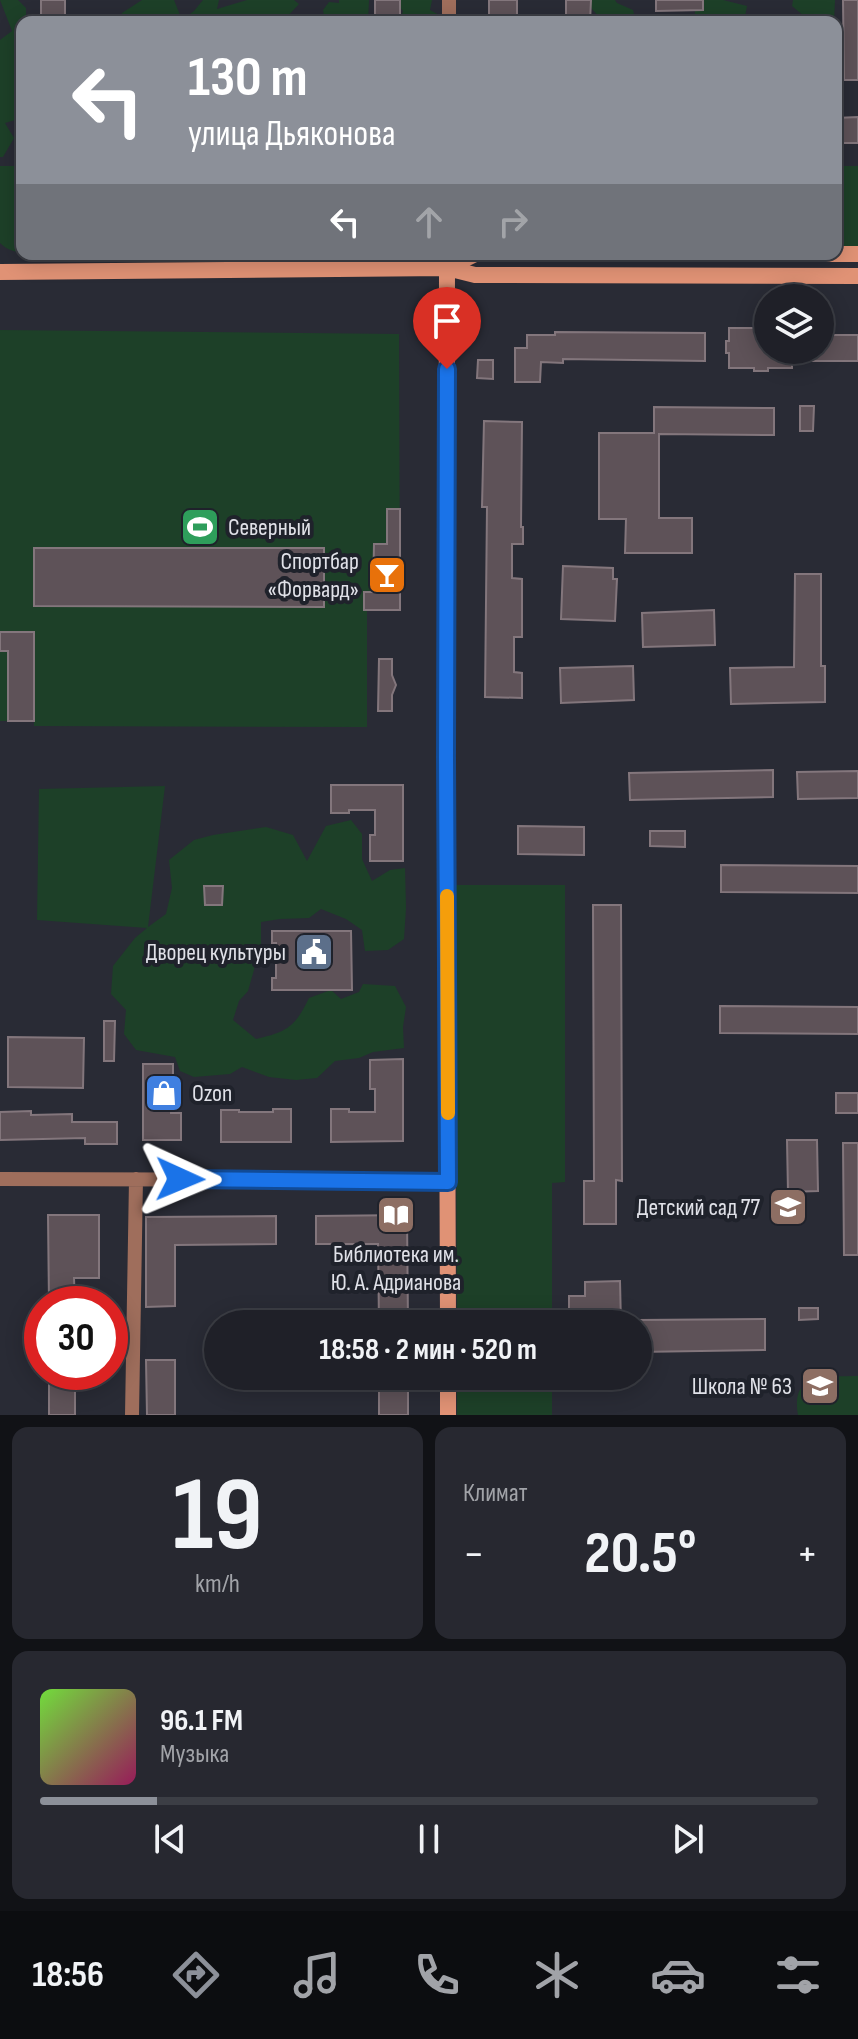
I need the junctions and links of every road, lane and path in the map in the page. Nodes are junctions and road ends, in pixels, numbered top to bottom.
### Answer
1 (447, 261) edge
2 (0, 272) edge
3 (858, 276) edge
4 (0, 1179) edge
5 (136, 1179) junction
6 (448, 1182) junction
7 (448, 1310) edge
8 (448, 1390) edge
9 (132, 1415) edge
10 (448, 1415) edge

1 - 2 main road
1 - 3 main road
1 - 6 main road
4 - 5 street
5 - 6 street
5 - 9 street
6 - 7 main road
8 - 10 main road

